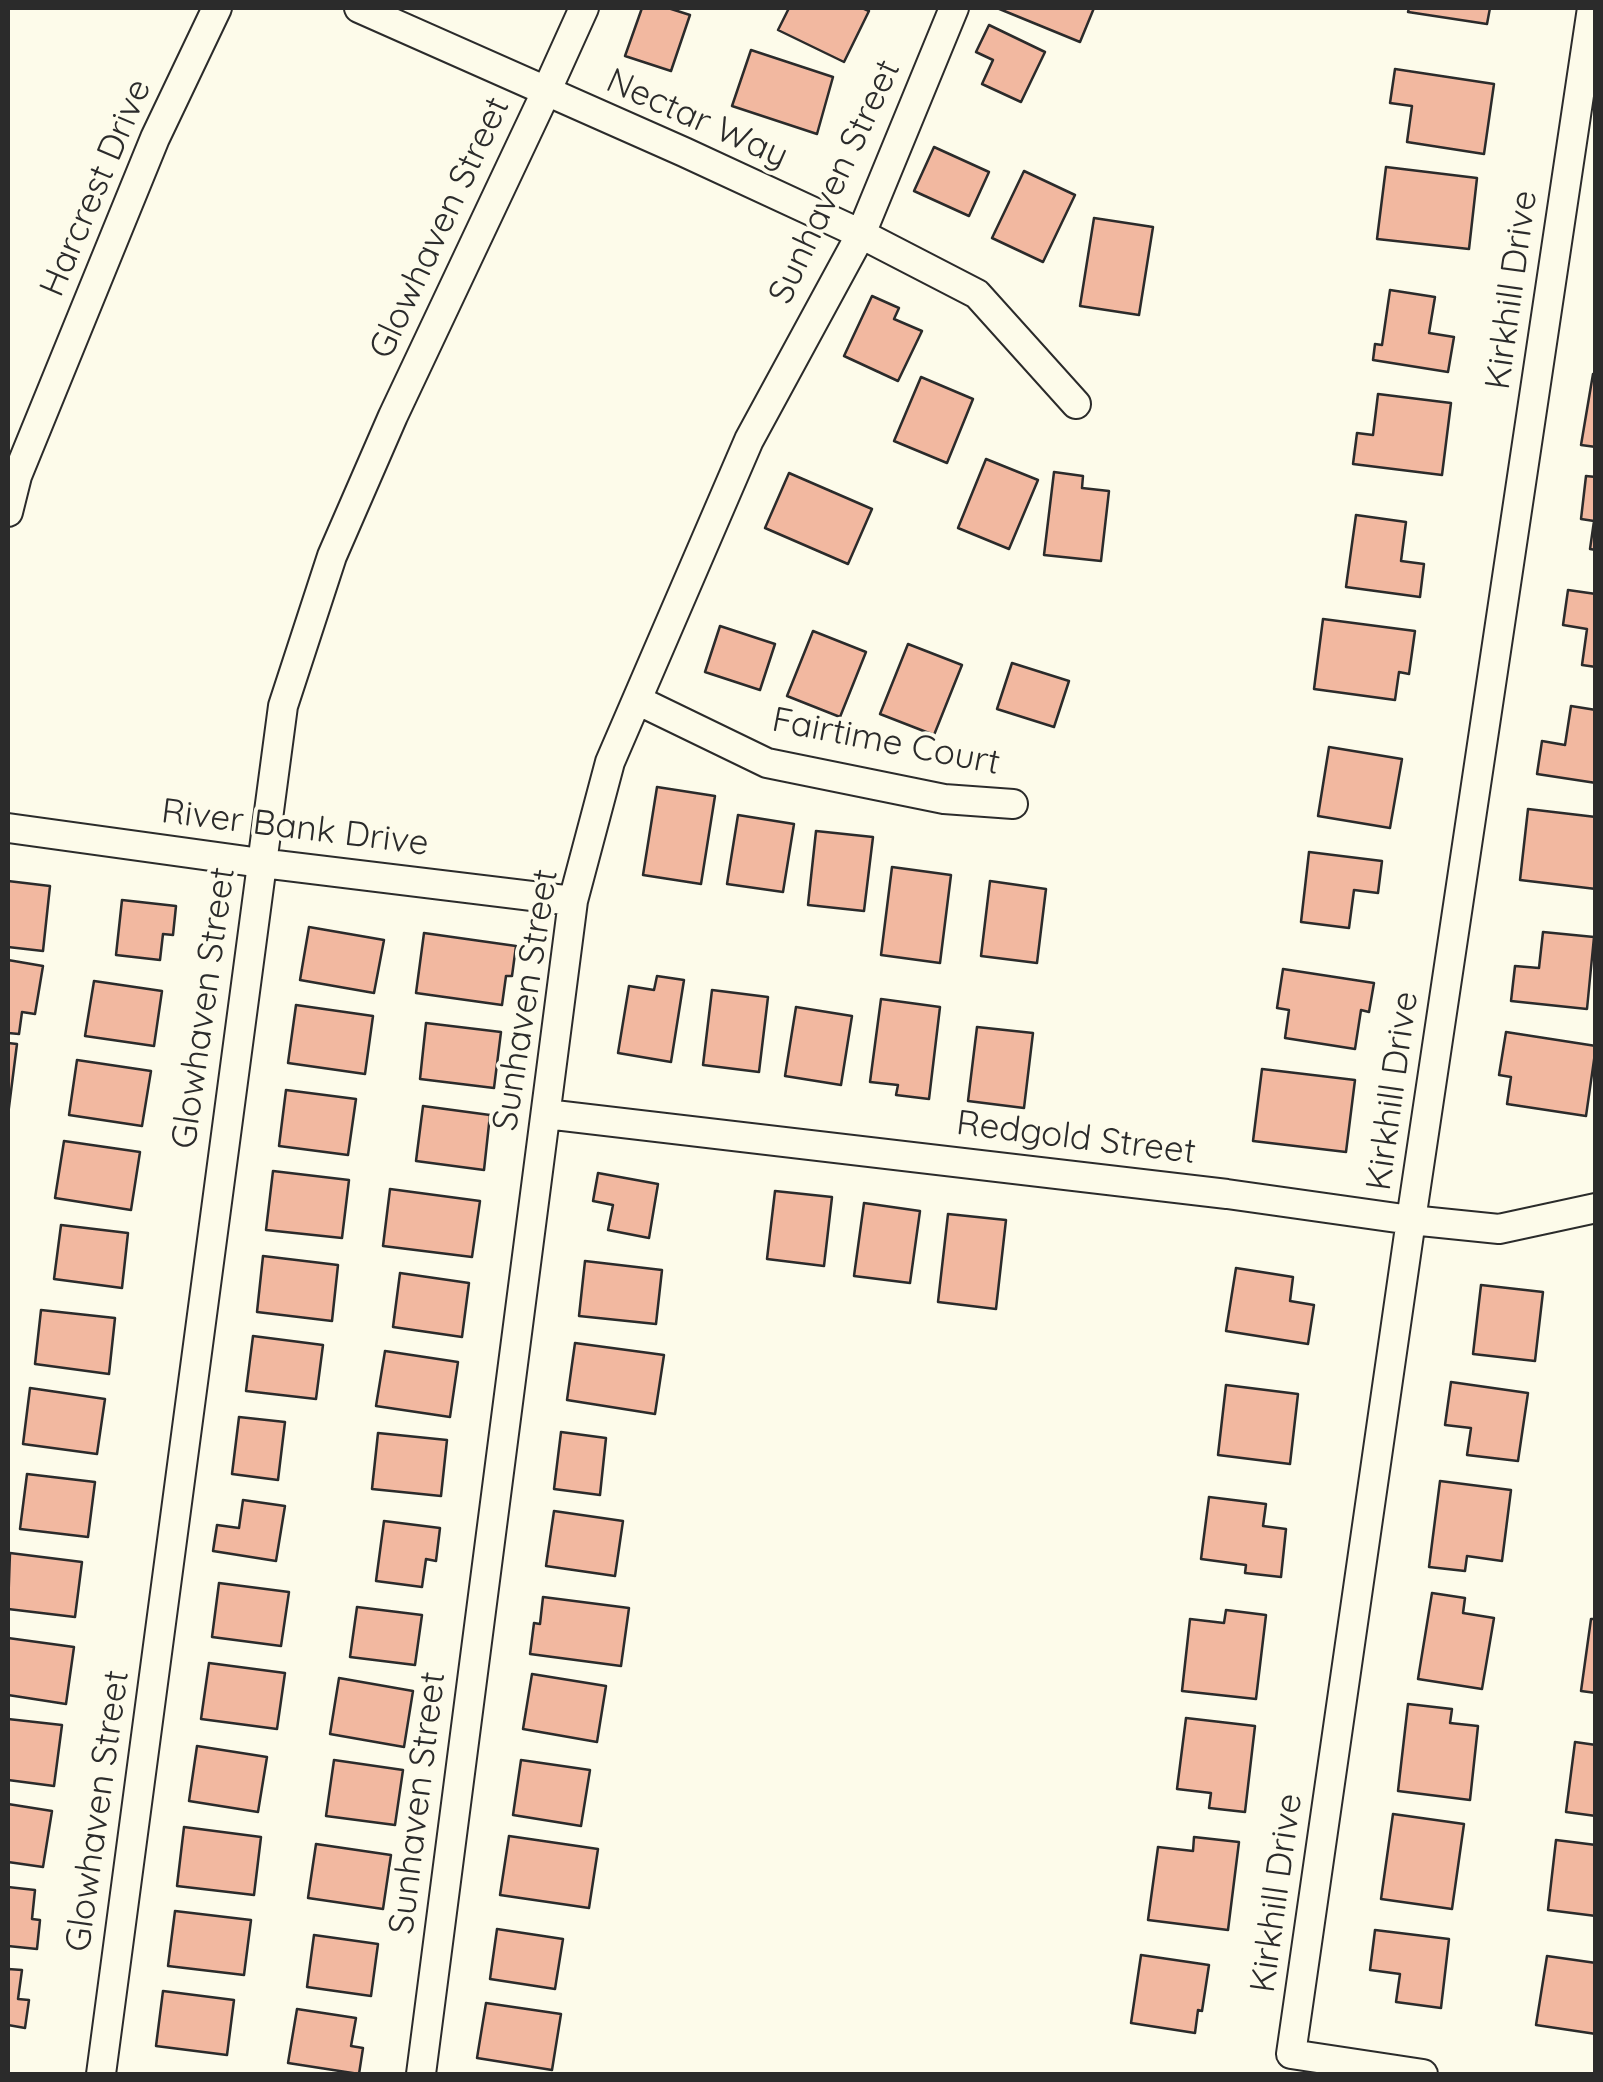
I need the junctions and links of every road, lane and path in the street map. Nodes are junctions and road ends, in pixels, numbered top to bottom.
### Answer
1 (217, 8) edge
2 (359, 8) edge
3 (584, 8) edge
4 (954, 8) edge
5 (1592, 8) edge
6 (546, 92) junction
7 (861, 234) junction
8 (1076, 404) dead end
9 (8, 512) edge
10 (637, 700) junction
11 (1013, 804) dead end
12 (8, 828) edge
13 (261, 863) junction
14 (574, 901) junction
15 (546, 1114) junction
16 (1596, 1208) edge
17 (1411, 1220) junction
18 (101, 2074) edge
19 (421, 2074) edge
20 (1423, 2074) edge

1 - 9 street, Harcrest Drive
2 - 6 street, Nectar Way
3 - 6 street, Glowhaven Street
4 - 7 street, Sunhaven Street
5 - 17 street, Kirkhill Drive
6 - 7 street, Nectar Way
6 - 13 street, Glowhaven Street
7 - 8 street, Nectar Way
7 - 10 street, Sunhaven Street
10 - 11 street, Fairtime Court
10 - 14 street, Sunhaven Street
12 - 13 street, River Bank Drive
13 - 14 street, River Bank Drive
13 - 18 street, Glowhaven Street
14 - 15 street, Sunhaven Street
15 - 17 street, Redgold Street
15 - 19 street, Sunhaven Street
16 - 17 street, Redgold Street
17 - 20 street, Kirkhill Drive

